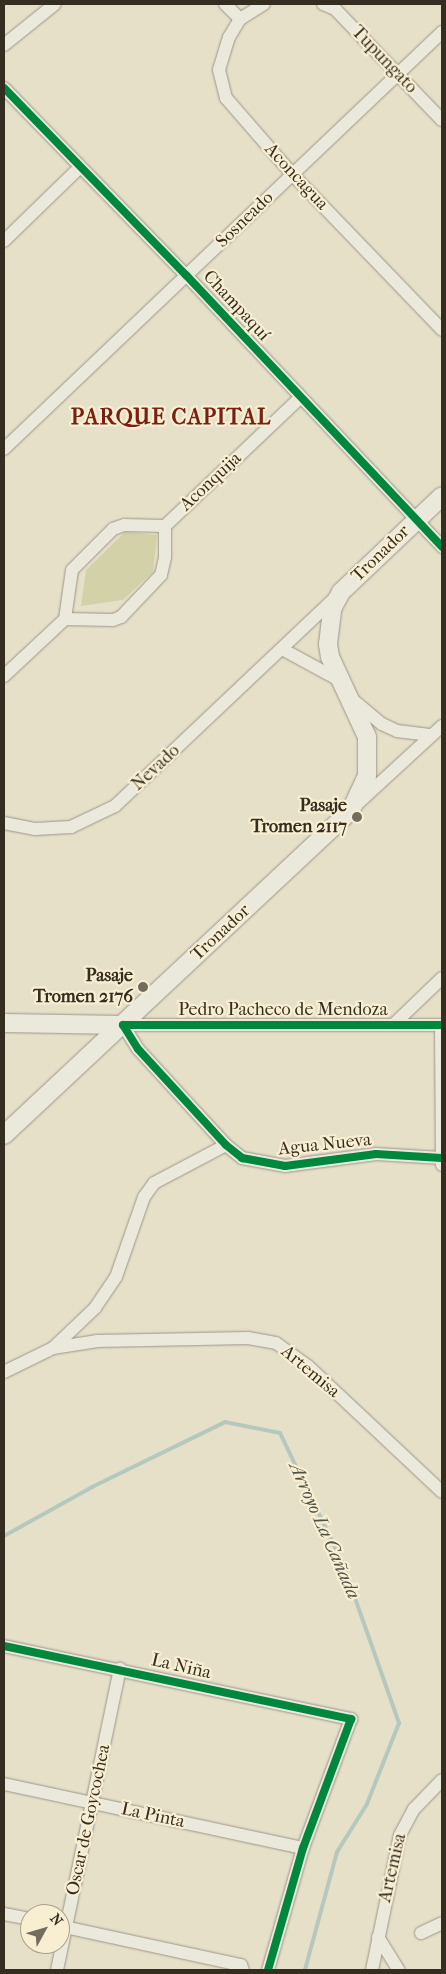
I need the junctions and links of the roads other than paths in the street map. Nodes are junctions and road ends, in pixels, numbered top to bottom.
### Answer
1 (53, 4) edge
2 (225, 4) edge
3 (264, 4) edge
4 (323, 4) edge
5 (240, 19) junction
6 (442, 32) edge
7 (4, 45) edge
8 (398, 74) junction
9 (4, 88) edge
10 (442, 120) edge
11 (80, 167) junction
12 (292, 174) junction
13 (4, 241) edge
14 (186, 275) junction
15 (442, 330) edge
16 (301, 397) junction
17 (4, 449) edge
18 (442, 496) edge
19 (417, 520) junction
20 (165, 526) junction
21 (442, 547) edge
22 (341, 592) junction
23 (65, 619) junction
24 (282, 649) junction
25 (4, 676) edge
26 (341, 681) junction
27 (352, 699) junction
28 (442, 726) edge
29 (432, 735) junction
30 (350, 810) junction
31 (4, 823) edge
32 (442, 978) edge
33 (4, 1022) edge
34 (393, 1024) junction
35 (442, 1024) edge
36 (123, 1025) junction
37 (4, 1135) edge
38 (226, 1145) junction
39 (442, 1160) edge
40 (53, 1348) junction
41 (4, 1372) edge
42 (442, 1492) edge
43 (4, 1646) edge
44 (120, 1669) junction
45 (442, 1780) edge
46 (4, 1784) edge
47 (92, 1803) junction
48 (303, 1848) junction
49 (68, 1904) edge
50 (4, 1914) edge
51 (20, 1917) edge
52 (442, 1923) edge
53 (70, 1927) edge
54 (421, 1933) dead end
55 (378, 1937) junction
56 (59, 1954) edge
57 (57, 1970) edge
58 (243, 1970) edge
59 (268, 1970) edge
60 (372, 1970) edge
61 (399, 1970) edge

1 - 7 street
2 - 5 street
3 - 5 street
4 - 8 street, Tupungato
5 - 12 street, Aconcagua
6 - 8 street, Sosneado
8 - 10 street, Tupungato
8 - 12 street, Sosneado
9 - 11 street, Champaquí
11 - 13 street
11 - 14 street, Champaquí
12 - 14 street, Sosneado
12 - 15 street, Aconcagua
14 - 16 street, Champaquí
14 - 17 street, Sosneado
16 - 19 street, Champaquí
16 - 20 street, Aconquija
18 - 19 main road, Tronador
19 - 21 street, Champaquí
19 - 22 main road, Tronador
20 - 23 street, Aconquija
20 - 23 street, Aconquija
22 - 24 street, Tronador
22 - 26 main road, Tronador
23 - 25 street
24 - 26 street
24 - 31 street, Nevado
26 - 27 main road, Tronador
27 - 29 street, Tronador
27 - 30 main road, Tronador
28 - 29 street
29 - 30 street
30 - 36 main road, Tronador
32 - 34 street
33 - 36 main road, Pedro Pacheco de Mendoza
34 - 35 street, Pedro Pacheco de Mendoza
34 - 36 street, Pedro Pacheco de Mendoza
35 - 39 street
36 - 37 main road, Tronador
36 - 38 street, Agua Nueva
38 - 39 street, Agua Nueva
38 - 40 street
40 - 41 street
40 - 42 street, Artemisa
43 - 44 street, La Niña
44 - 47 street, Oscar de Goycochea
44 - 48 street, La Niña
45 - 55 street, Artemisa
46 - 47 street, La Pinta
47 - 48 street, La Pinta
47 - 49 street, Oscar de Goycochea
48 - 59 street
50 - 51 street
52 - 54 street
53 - 58 street
55 - 60 street, Artemisa
55 - 61 street
56 - 57 street, Oscar de Goycochea

